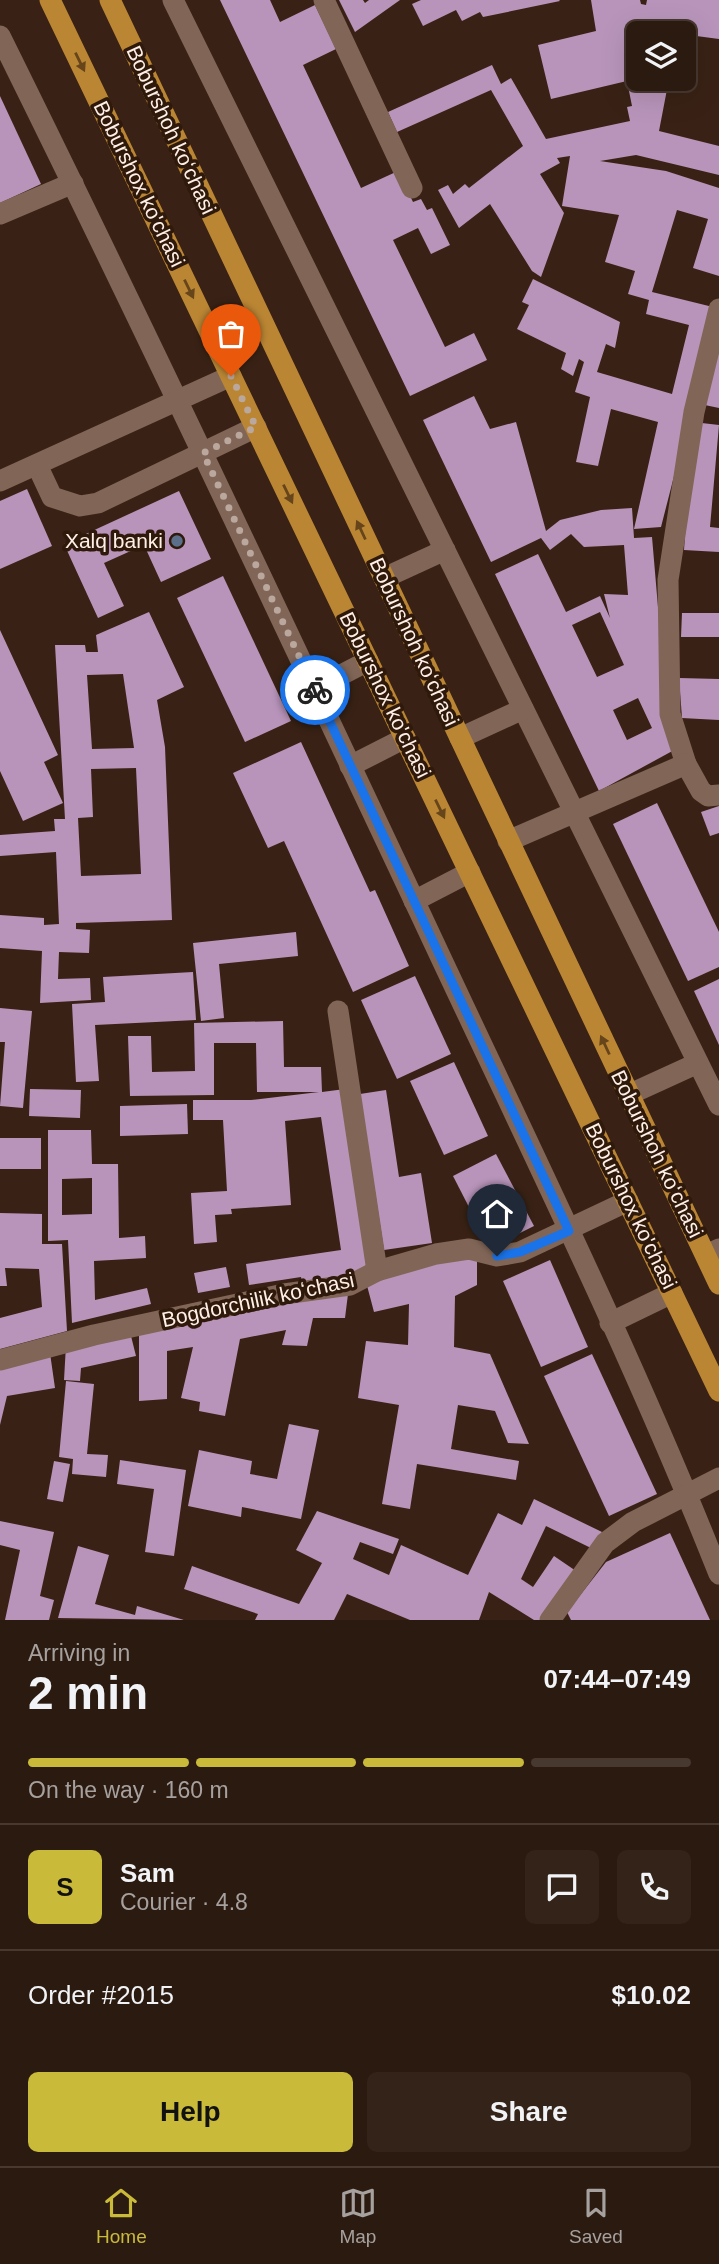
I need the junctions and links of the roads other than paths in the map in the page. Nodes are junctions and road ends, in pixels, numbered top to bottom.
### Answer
1 (50, 0) edge
2 (110, 0) edge
3 (173, 0) edge
4 (324, 0) edge
5 (0, 36) edge
6 (73, 183) junction
7 (412, 188) dead end
8 (0, 214) edge
9 (719, 309) edge
10 (231, 376) junction
11 (178, 400) junction
12 (256, 427) junction
13 (203, 453) junction
14 (37, 464) junction
15 (0, 481) edge
16 (445, 550) junction
17 (384, 578) junction
18 (368, 661) junction
19 (314, 689) junction
20 (523, 709) junction
21 (405, 738) junction
22 (460, 738) junction
23 (686, 764) junction
24 (350, 766) junction
25 (719, 795) edge
26 (574, 811) junction
27 (508, 841) junction
28 (470, 872) junction
29 (414, 901) junction
30 (338, 1012) dead end
31 (698, 1063) junction
32 (628, 1095) junction
33 (719, 1105) edge
34 (628, 1201) junction
35 (569, 1231) junction
36 (712, 1252) edge
37 (377, 1271) junction
38 (719, 1284) edge
39 (672, 1293) junction
40 (610, 1323) junction
41 (0, 1360) edge
42 (719, 1391) edge
43 (719, 1478) edge
44 (687, 1494) junction
45 (719, 1574) edge
46 (550, 1620) edge

1 -> 10 main road, Boburshox ko'chasi
17 -> 2 main road, Boburshoh koʻchasi
3 - 16 street
4 - 7 street
5 - 6 street
6 - 8 street
6 - 11 street
9 - 23 street
10 - 11 street
10 - 12 main road, Boburshox ko'chasi
11 - 13 street
11 - 14 street
12 - 13 street
12 -> 18 main road, Boburshox ko'chasi
13 - 14 street
13 - 19 street
14 - 15 street
16 - 17 street
16 - 20 street
17 - 22 main road, Boburshoh koʻchasi
18 - 19 street
18 - 21 main road, Boburshox ko'chasi
19 - 24 street
20 - 22 street
20 - 26 street
21 - 24 street
21 -> 28 main road, Boburshox ko'chasi
22 - 27 main road, Boburshoh koʻchasi
23 - 25 street
23 - 26 street
24 - 29 street
26 - 27 street
26 - 31 street
32 -> 27 main road, Boburshoh koʻchasi
28 - 29 street
28 - 34 main road, Boburshox ko'chasi
29 - 35 street
30 - 37 street
31 - 32 street
31 - 33 street
32 - 36 main road, Boburshoh koʻchasi
34 - 35 street, Bogdorchilik koʻchasi
34 - 39 main road, Boburshox ko'chasi
35 - 37 street, Bogdorchilik koʻchasi
35 - 40 street
36 - 38 main road, Boburshoh koʻchasi
37 - 41 street, Bogdorchilik koʻchasi
39 - 40 street
39 - 42 main road, Boburshox ko'chasi
40 - 44 street
43 - 44 street
44 - 45 street
44 - 46 street

